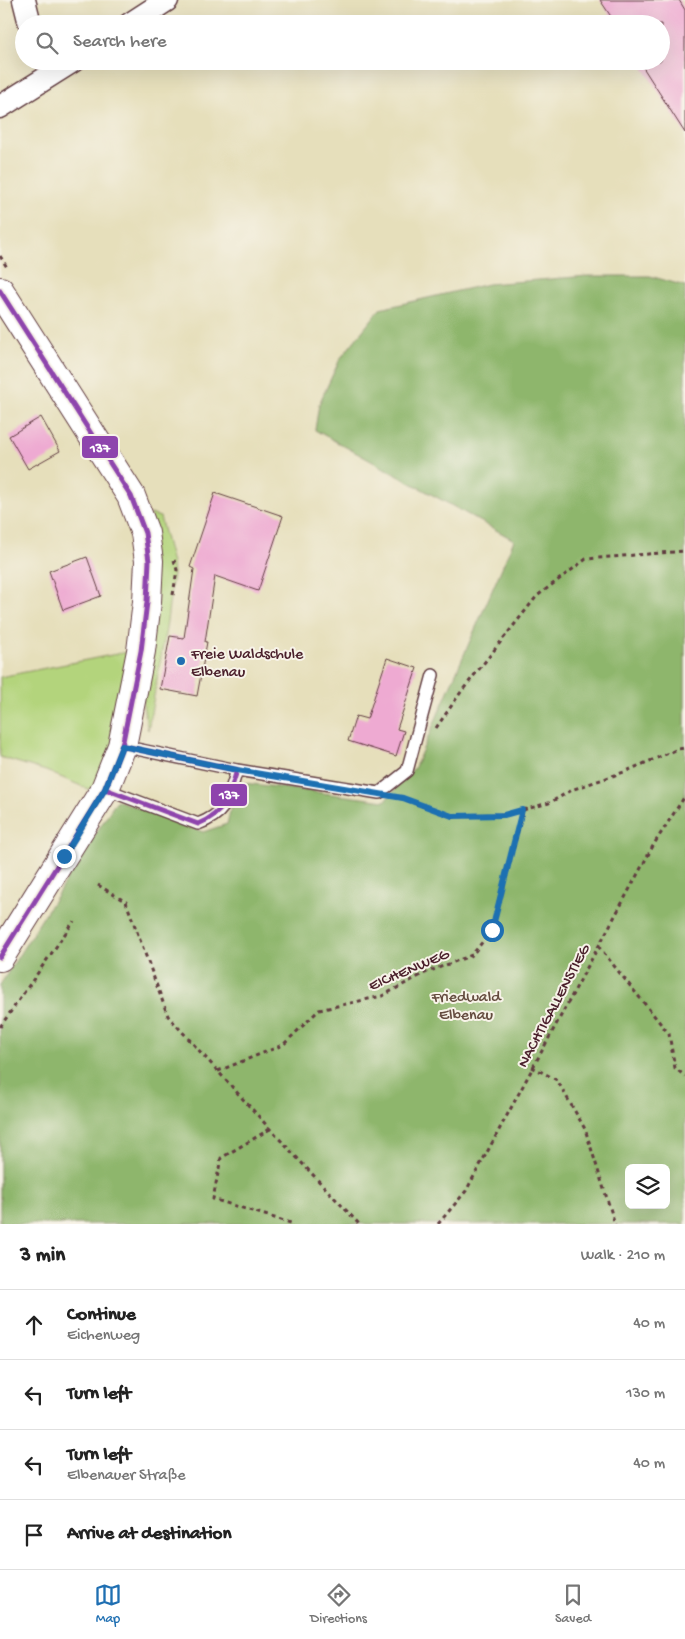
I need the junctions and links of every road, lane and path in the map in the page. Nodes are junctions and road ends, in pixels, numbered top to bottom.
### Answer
1 (24, 0) edge
2 (167, 0) edge
3 (28, 15) edge
4 (144, 15) edge
5 (53, 70) edge
6 (0, 107) edge
7 (0, 291) edge
8 (685, 551) edge
9 (432, 675) dead end
10 (434, 732) dead end
11 (122, 746) junction
12 (685, 748) edge
13 (237, 770) junction
14 (105, 789) junction
15 (379, 793) junction
16 (685, 796) edge
17 (522, 810) junction
18 (98, 885) dead end
19 (74, 921) dead end
20 (598, 946) junction
21 (0, 957) edge
22 (0, 1027) edge
23 (532, 1067) junction
24 (218, 1071) junction
25 (685, 1076) edge
26 (270, 1129) junction
27 (294, 1224) edge
28 (359, 1224) edge
29 (438, 1224) edge
30 (615, 1224) edge

1 - 3 street
2 - 4 street
5 - 6 street
7 - 11 street
8 - 10 path
9 - 15 lane
11 - 13 lane
11 - 14 street
12 - 17 path
13 - 14 lane
13 - 15 lane
14 - 21 street
15 - 17 path
16 - 20 path, NACHTIGALLENSTIEG
17 - 24 path, EICHENWEG
18 - 24 path
19 - 22 path
20 - 23 path, NACHTIGALLENSTIEG
20 - 25 path
23 - 29 path, NACHTIGALLENSTIEG
23 - 30 path
24 - 26 path
26 - 27 path
26 - 28 path

